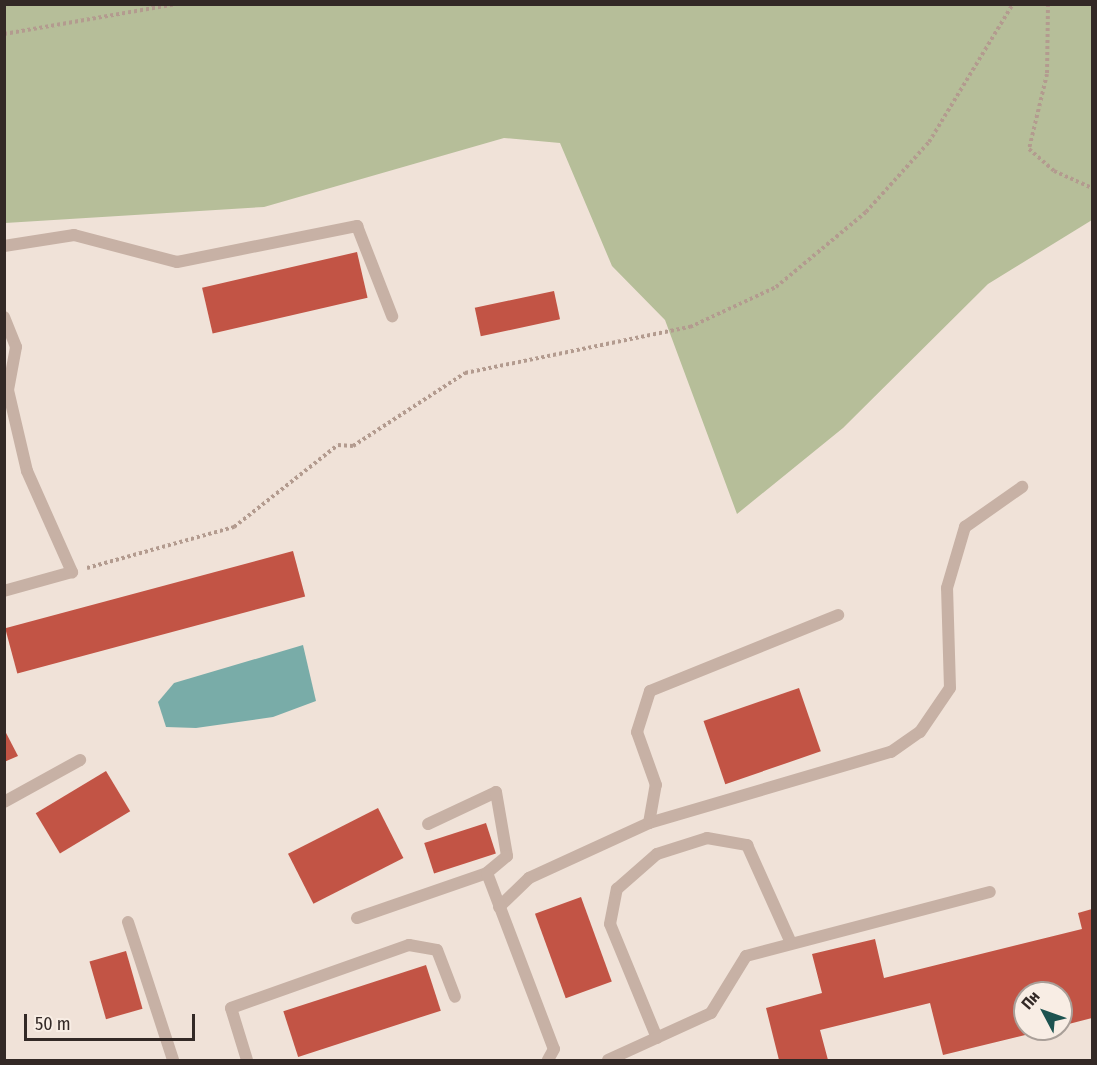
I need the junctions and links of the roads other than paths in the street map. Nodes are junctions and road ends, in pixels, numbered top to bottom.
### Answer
1 (4, 246) edge
2 (392, 316) dead end
3 (4, 317) edge
4 (1022, 487) dead end
5 (4, 591) edge
6 (838, 615) dead end
7 (80, 760) dead end
8 (4, 802) edge
9 (649, 823) junction
10 (428, 824) dead end
11 (487, 873) junction
12 (990, 892) dead end
13 (499, 907) junction
14 (357, 918) dead end
15 (128, 922) dead end
16 (790, 943) junction
17 (455, 997) dead end
18 (657, 1038) junction
19 (173, 1060) edge
20 (247, 1060) edge
21 (548, 1060) edge
22 (608, 1060) edge

1 - 2 lane
3 - 5 lane
4 - 9 lane
6 - 9 lane
7 - 8 lane
9 - 13 lane
10 - 11 lane
11 - 13 lane
11 - 14 lane
12 - 16 lane
13 - 21 lane
15 - 19 lane
16 - 18 lane
16 - 18 lane
17 - 20 lane
18 - 22 lane

